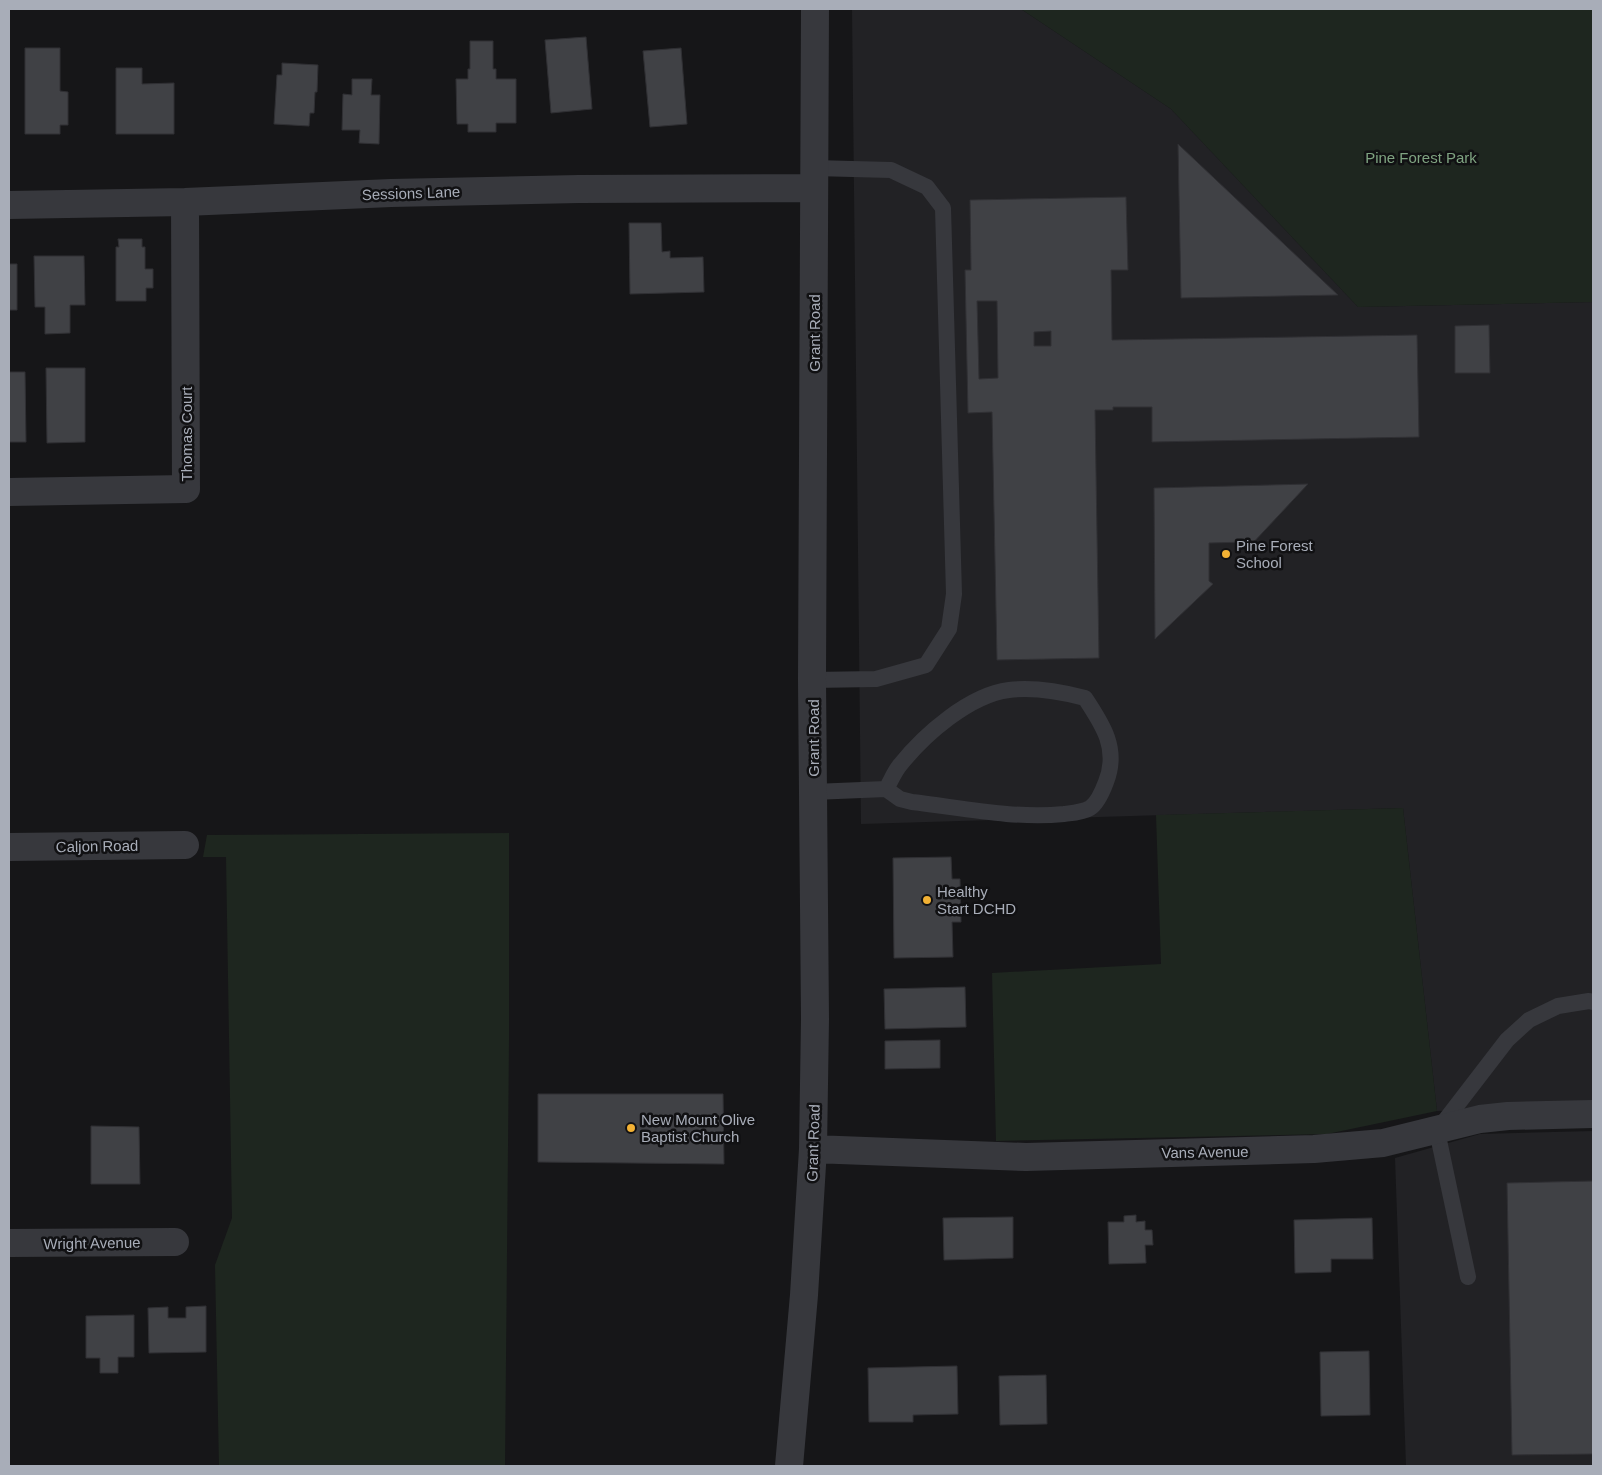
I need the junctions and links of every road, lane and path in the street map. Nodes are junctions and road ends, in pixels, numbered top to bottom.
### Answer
1 (815, 9) edge
2 (814, 178) junction
3 (184, 202) junction
4 (9, 205) edge
5 (9, 492) edge
6 (812, 680) junction
7 (886, 789) junction
8 (813, 792) junction
9 (185, 845) dead end
10 (9, 847) edge
11 (1593, 1002) edge
12 (1593, 1114) edge
13 (1437, 1131) junction
14 (813, 1149) junction
15 (175, 1242) dead end
16 (9, 1243) edge
17 (1468, 1277) dead end
18 (789, 1466) edge

1 - 2 street, Grant Road
2 - 3 street, Sessions Lane
2 - 6 street, Grant Road
2 - 6 lane
3 - 4 street, Sessions Lane
3 - 5 street, Thomas Court
6 - 8 street, Grant Road
7 - 7 lane
7 - 8 lane
8 - 14 street, Grant Road
9 - 10 street, Caljon Road
11 - 13 lane
12 - 13 street, Vans Avenue
13 - 14 street, Vans Avenue
13 - 17 lane
14 - 18 street, Grant Road
15 - 16 street, Wright Avenue

